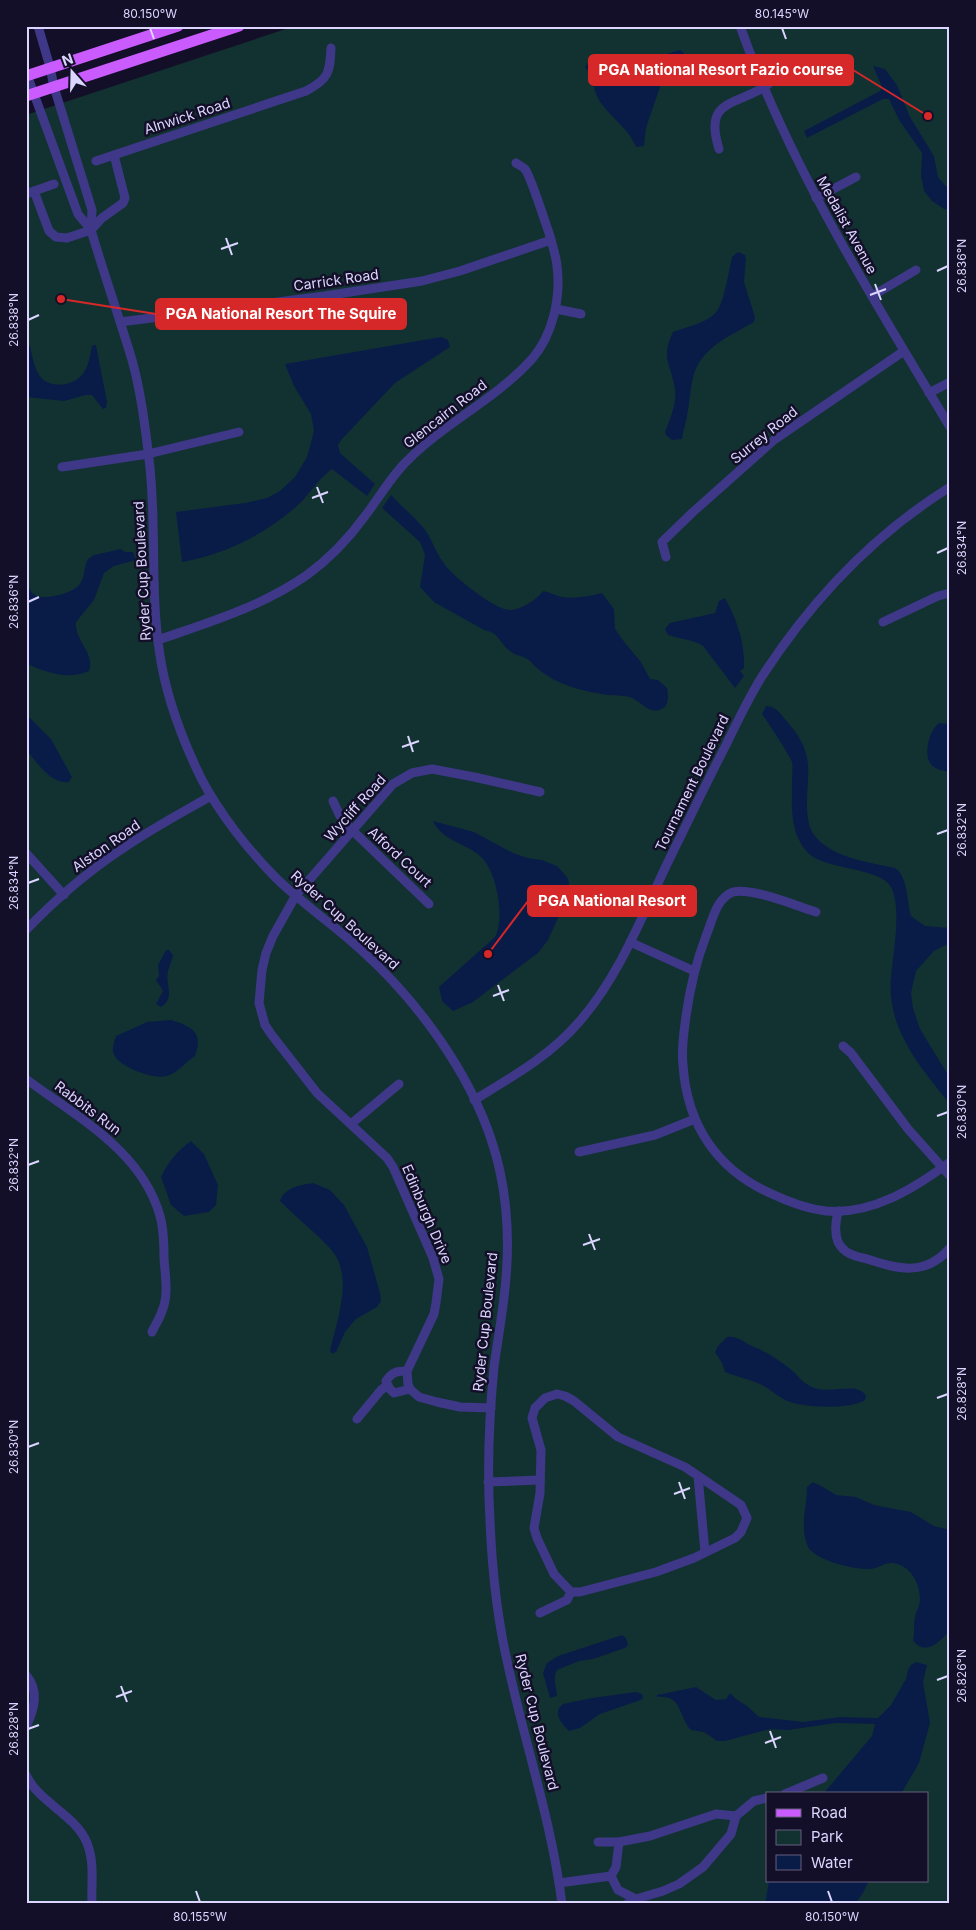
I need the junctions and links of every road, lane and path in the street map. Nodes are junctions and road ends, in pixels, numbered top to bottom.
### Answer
1 (38, 26) edge
2 (178, 26) edge
3 (238, 26) edge
4 (740, 26) edge
5 (331, 48) dead end
6 (795, 67) dead end
7 (50, 68) junction
8 (27, 74) edge
9 (54, 87) junction
10 (764, 88) junction
11 (30, 94) edge
12 (719, 149) dead end
13 (114, 155) junction
14 (96, 161) dead end
15 (516, 163) dead end
16 (61, 169) junction
17 (856, 177) dead end
18 (54, 184) dead end
19 (30, 193) edge
20 (88, 197) junction
21 (816, 198) junction
22 (73, 202) junction
23 (84, 222) junction
24 (91, 230) junction
25 (551, 240) junction
26 (916, 270) dead end
27 (872, 296) junction
28 (556, 309) junction
29 (581, 314) dead end
30 (120, 322) junction
31 (904, 351) junction
32 (950, 382) edge
33 (929, 393) junction
34 (950, 427) edge
35 (239, 432) dead end
36 (148, 454) junction
37 (62, 467) dead end
38 (950, 487) edge
39 (666, 557) dead end
40 (950, 593) edge
41 (882, 622) dead end
42 (158, 640) junction
43 (540, 792) dead end
44 (211, 796) junction
45 (333, 801) dead end
46 (353, 831) junction
47 (26, 853) edge
48 (64, 895) junction
49 (296, 895) junction
50 (429, 904) dead end
51 (816, 912) dead end
52 (26, 930) edge
53 (630, 942) junction
54 (694, 971) junction
55 (843, 1046) dead end
56 (26, 1079) edge
57 (399, 1084) dead end
58 (474, 1100) junction
59 (696, 1119) junction
60 (351, 1124) junction
61 (578, 1152) dead end
62 (946, 1164) edge
63 (950, 1176) edge
64 (838, 1211) junction
65 (950, 1248) edge
66 (152, 1332) dead end
67 (407, 1371) junction
68 (388, 1386) junction
69 (410, 1389) junction
70 (491, 1408) junction
71 (357, 1419) dead end
72 (698, 1476) junction
73 (540, 1480) junction
74 (488, 1482) junction
75 (705, 1552) junction
76 (571, 1592) junction
77 (540, 1613) dead end
78 (26, 1675) edge
79 (26, 1728) edge
80 (26, 1774) edge
81 (823, 1778) dead end
82 (790, 1792) edge
83 (766, 1798) edge
84 (736, 1816) junction
85 (598, 1842) dead end
86 (619, 1842) junction
87 (611, 1876) junction
88 (559, 1882) junction
89 (636, 1899) junction
90 (92, 1904) edge
91 (562, 1904) edge
92 (627, 1904) edge

1 - 7 street, Ryder Cup Boulevard
2 - 7 main road
3 - 9 main road
4 - 10 street, Medalist Avenue
5 - 13 street, Alnwick Road
6 - 10 street
7 - 8 main road
7 - 9 street, Ryder Cup Boulevard
8 - 11 street, Ryder Cup Boulevard
9 - 11 main road
9 - 20 street, Ryder Cup Boulevard
10 - 12 street
10 - 21 street, Medalist Avenue
11 - 16 street, Ryder Cup Boulevard
13 - 14 street, Alnwick Road
13 - 24 street
15 - 25 street, Glencairn Road
16 - 22 street, Ryder Cup Boulevard
16 - 23 street, Ryder Cup Boulevard
17 - 21 street
18 - 19 street
19 - 24 street
20 - 22 street
20 - 24 street, Ryder Cup Boulevard
21 - 27 street, Medalist Avenue
22 - 23 street, Ryder Cup Boulevard
23 - 24 street, Ryder Cup Boulevard
24 - 30 street, Ryder Cup Boulevard
25 - 28 street, Glencairn Road
25 - 30 street, Carrick Road
26 - 27 street
27 - 31 street, Medalist Avenue
28 - 29 street
28 - 42 street, Glencairn Road
30 - 36 street, Ryder Cup Boulevard
31 - 33 street, Medalist Avenue
31 - 39 street, Surrey Road
32 - 33 street
33 - 34 street, Medalist Avenue
35 - 36 street
36 - 37 street
36 - 42 street, Ryder Cup Boulevard
38 - 53 street, Tournament Boulevard
40 - 41 street
42 - 44 street, Ryder Cup Boulevard
43 - 46 street, Wycliff Road
44 - 48 street, Alston Road
44 - 49 street, Ryder Cup Boulevard
45 - 46 street, Alford Court
46 - 49 street, Wycliff Road
46 - 50 street, Alford Court
47 - 48 street
48 - 52 street, Alston Road
49 - 58 street, Ryder Cup Boulevard
49 - 60 street, Edinburgh Drive
51 - 54 street
53 - 54 street
53 - 58 street, Tournament Boulevard
54 - 59 street
55 - 62 street
56 - 66 street, Rabbits Run
57 - 60 street
58 - 70 street, Ryder Cup Boulevard
59 - 61 street
59 - 64 street
60 - 67 street, Edinburgh Drive
62 - 63 street
62 - 64 street
64 - 65 street
67 - 68 street
67 - 69 street
68 - 69 street
68 - 71 street
69 - 70 street
70 - 74 street, Ryder Cup Boulevard
72 - 73 street
72 - 75 street
72 - 75 street
73 - 74 street
73 - 76 street
74 - 88 street, Ryder Cup Boulevard
75 - 76 street
76 - 77 street
78 - 79 street
80 - 90 street
81 - 82 street
83 - 84 street
84 - 86 street
84 - 89 street
85 - 86 street
86 - 87 street
87 - 88 street
87 - 89 street
88 - 91 street, Ryder Cup Boulevard
89 - 92 street

